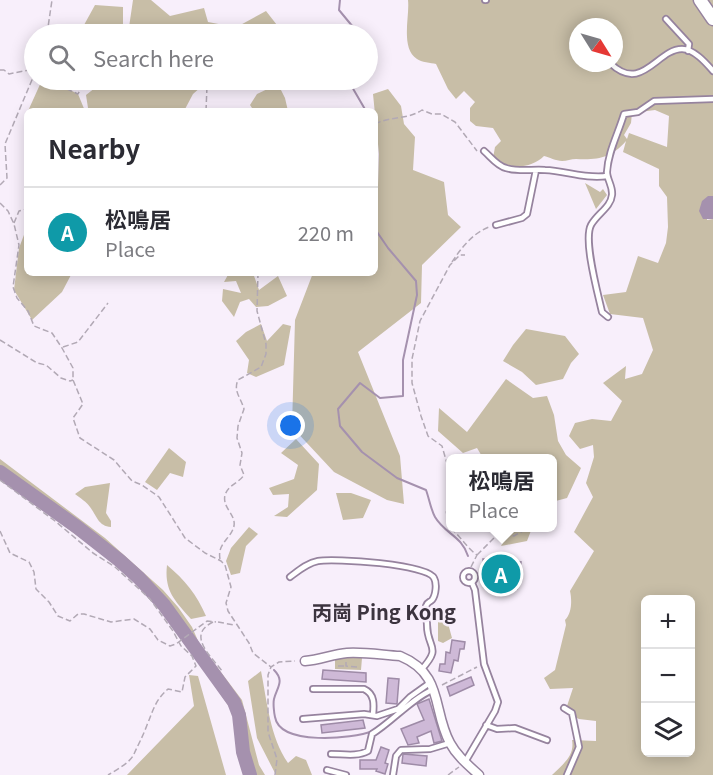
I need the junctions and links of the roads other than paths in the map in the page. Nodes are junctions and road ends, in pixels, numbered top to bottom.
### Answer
1 (700, 0) edge
2 (713, 19) edge
3 (666, 20) dead end
4 (688, 51) junction
5 (713, 71) edge
6 (622, 72) edge
7 (713, 99) edge
8 (484, 151) road end
9 (536, 170) junction
10 (607, 176) junction
11 (496, 225) road end
12 (608, 317) dead end
13 (290, 577) dead end
14 (472, 583) dead end
15 (305, 661) road end
16 (421, 670) junction
17 (433, 685) junction
18 (313, 689) dead end
19 (564, 708) dead end
20 (373, 715) junction
21 (303, 719) dead end
22 (486, 725) junction
23 (547, 740) dead end
24 (450, 744) junction
25 (331, 754) dead end
26 (465, 762) junction
27 (327, 770) dead end
28 (346, 775) edge
29 (393, 775) edge
30 (478, 775) edge
31 (567, 775) edge

1 - 2 main road
3 - 4 lane
4 - 5 lane
4 - 6 lane
7 - 10 lane
8 - 9 lane
9 - 10 lane
9 - 11 lane
10 - 12 lane
13 - 16 lane
14 - 22 lane
15 - 16 street
16 - 17 street
17 - 20 lane
17 - 24 street
17 - 25 lane
18 - 20 lane
19 - 31 lane
20 - 21 lane
22 - 23 lane
22 - 26 lane
24 - 26 street
24 - 29 lane
26 - 30 street
27 - 28 lane

